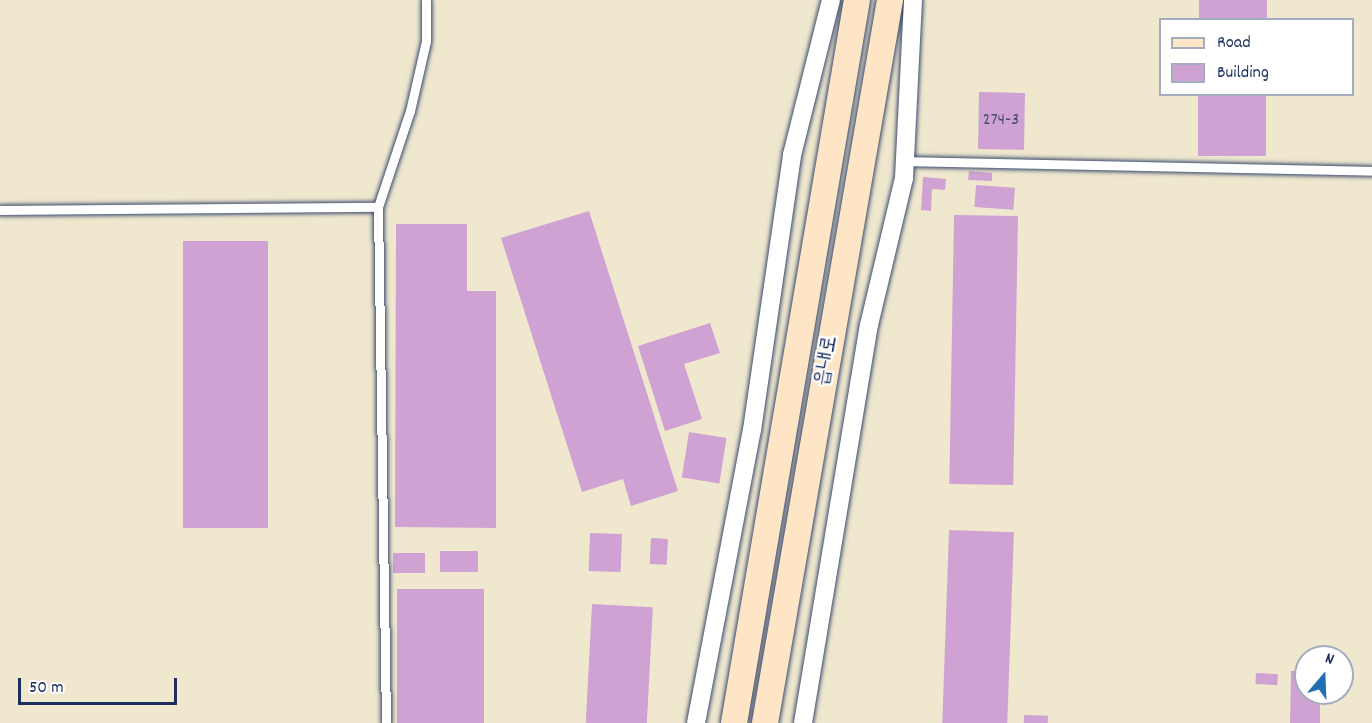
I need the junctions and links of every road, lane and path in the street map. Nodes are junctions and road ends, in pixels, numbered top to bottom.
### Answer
1 (426, 0) edge
2 (831, 0) edge
3 (857, 0) edge
4 (890, 0) edge
5 (913, 0) edge
6 (905, 161) junction
7 (1372, 171) edge
8 (378, 207) junction
9 (0, 210) edge
10 (386, 723) edge
11 (696, 723) edge
12 (734, 723) edge
13 (765, 723) edge
14 (803, 723) edge

1 - 8 lane
2 - 11 street
3 - 12 street, 읍내로
4 - 13 street, 읍내로
5 - 6 street
6 - 7 lane
6 - 14 street
8 - 9 lane
8 - 10 lane

